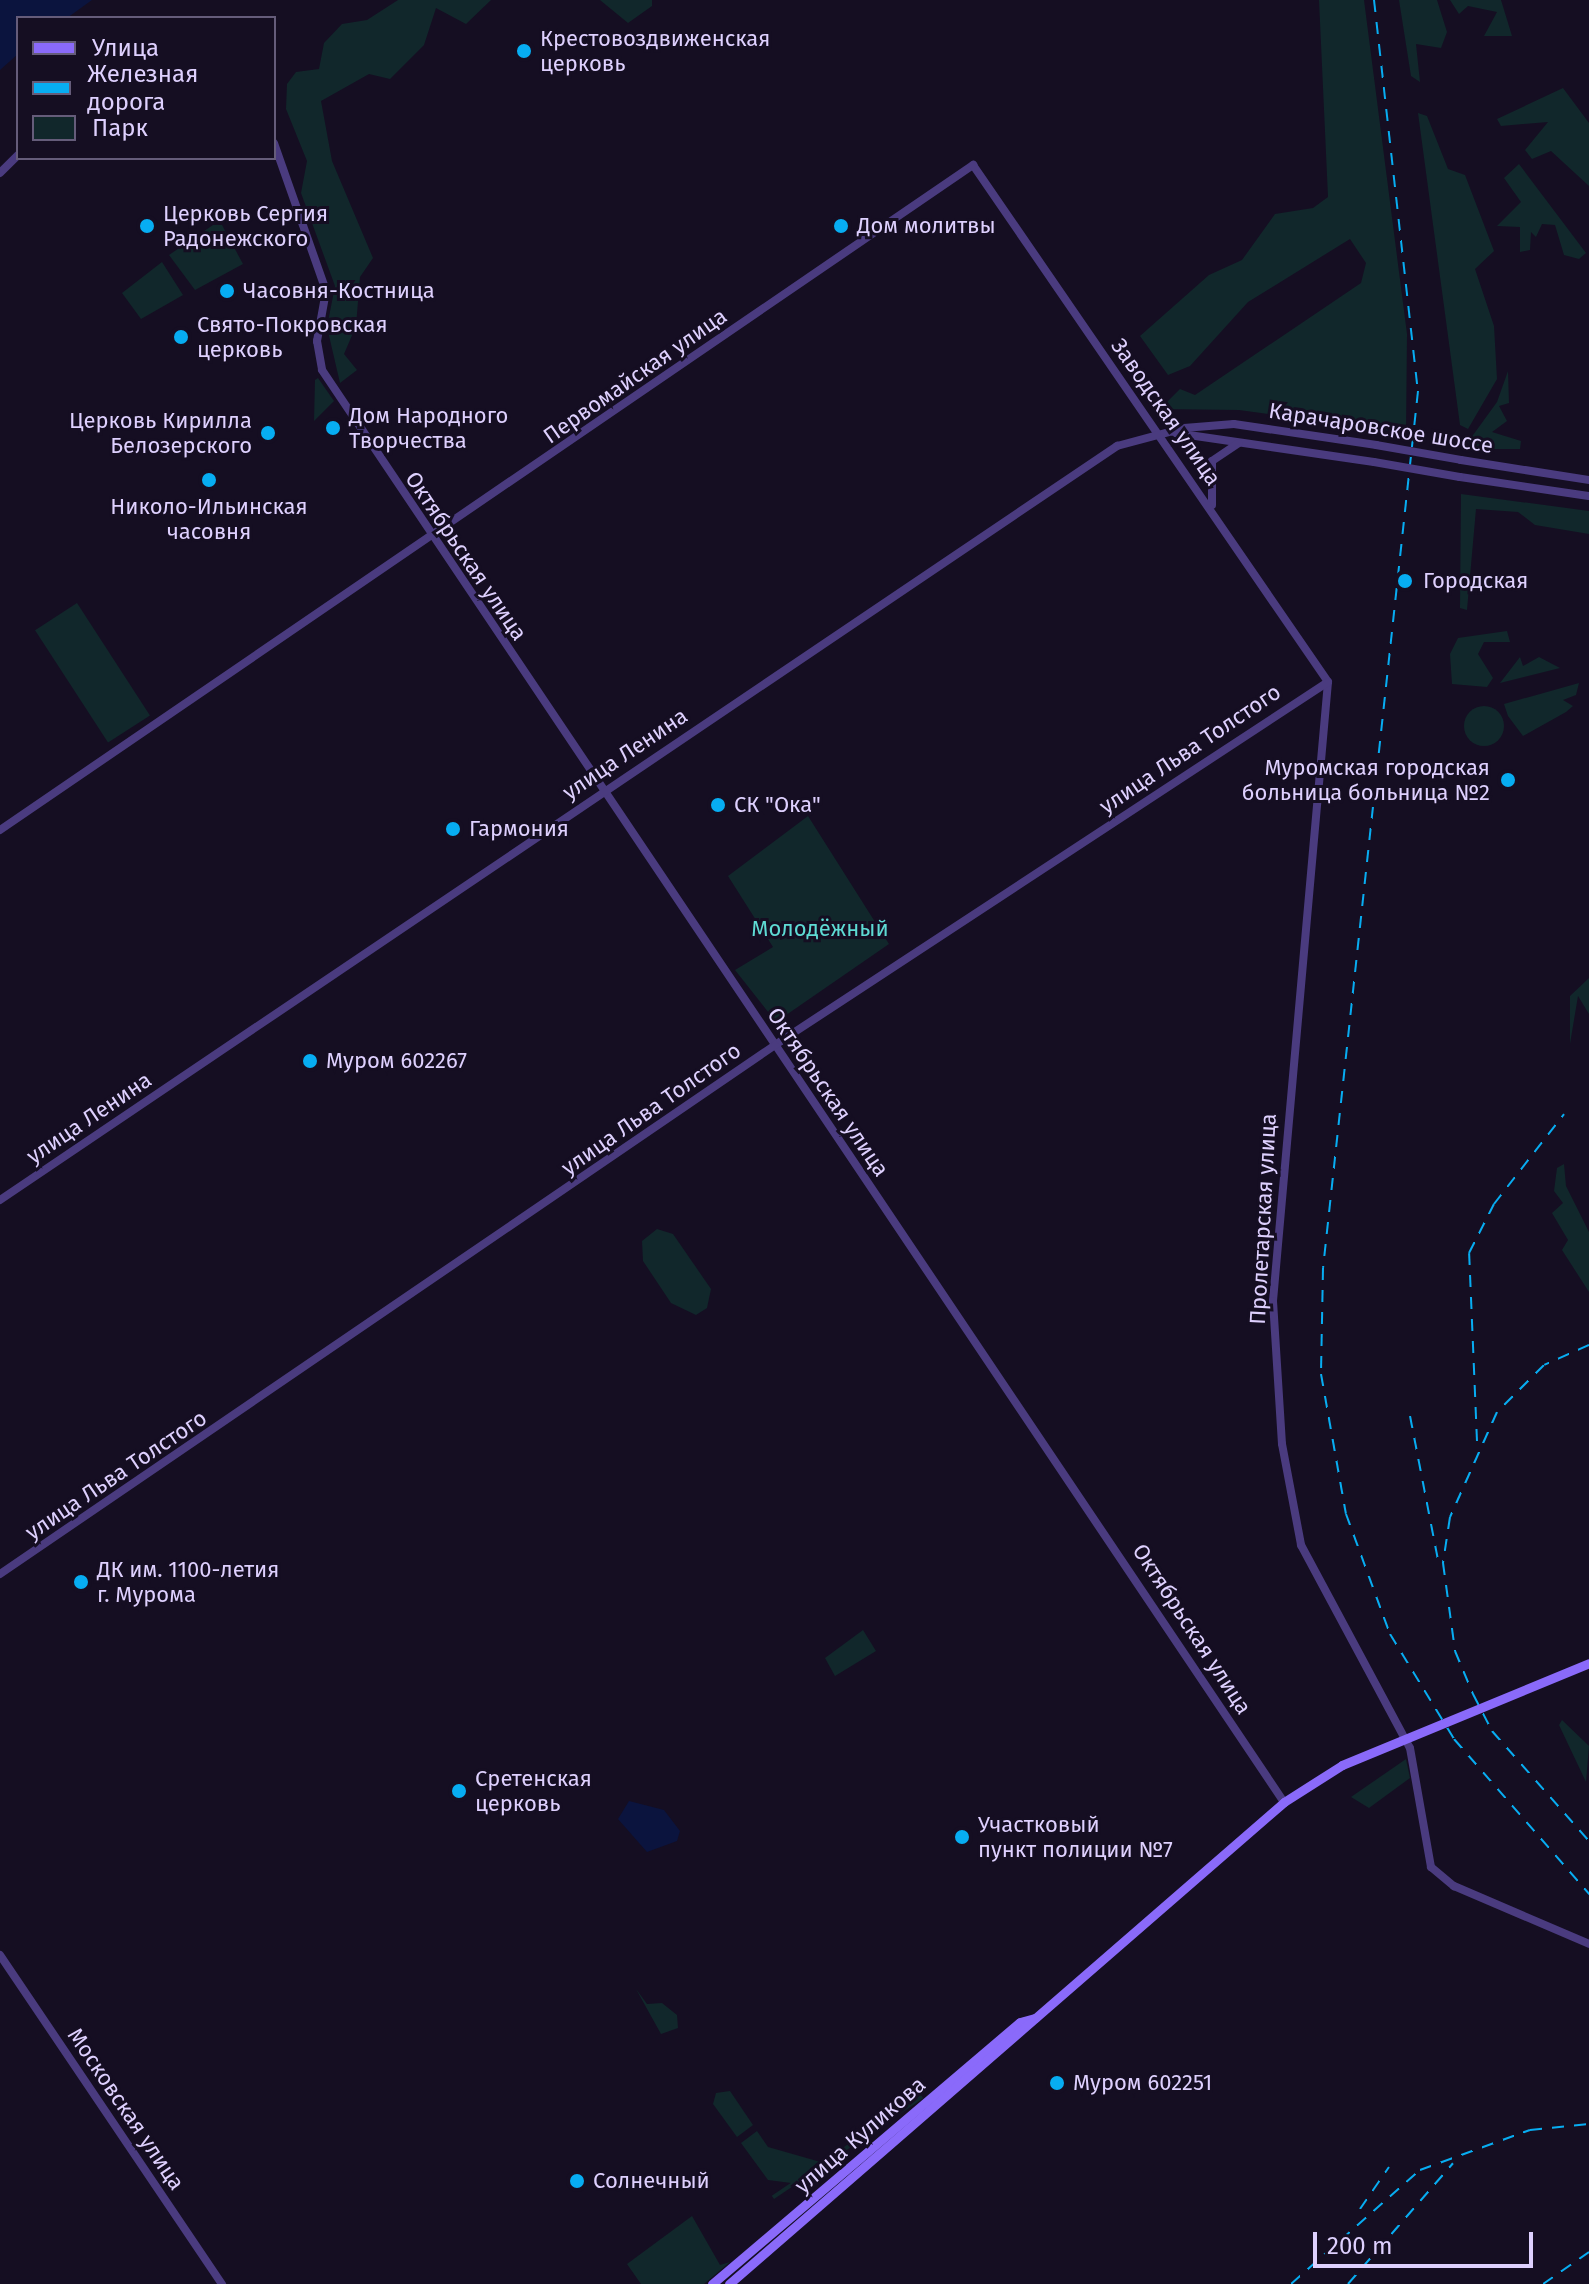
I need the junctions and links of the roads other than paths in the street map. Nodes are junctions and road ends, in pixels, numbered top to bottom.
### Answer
1 (276, 149) edge
2 (16, 157) edge
3 (973, 165) joint
4 (0, 173) edge
5 (1203, 426) junction
6 (1162, 432) junction
7 (1201, 436) junction
8 (1245, 441) junction
9 (1589, 480) edge
10 (1589, 496) edge
11 (1213, 509) junction
12 (432, 538) junction
13 (1328, 682) junction
14 (603, 791) junction
15 (0, 830) edge
16 (774, 1046) junction
17 (0, 1200) edge
18 (0, 1574) edge
19 (1589, 1663) edge
20 (1284, 1802) junction
21 (1589, 1944) edge
22 (0, 1955) edge
23 (1035, 2018) junction
24 (222, 2284) edge
25 (712, 2284) edge
26 (729, 2284) edge

1 - 12 street, Октябрьская улица
2 - 4 street
3 - 6 street, Заводская улица
3 - 12 street, Первомайская улица
5 - 6 street, Карачаровское шоссе
5 - 7 street
5 - 9 street, Карачаровское шоссе, bridge
6 - 7 street, Карачаровское шоссе
6 - 11 street, Заводская улица
6 - 14 street, улица Ленина
7 - 8 street, Карачаровское шоссе
8 - 10 street, Карачаровское шоссе, bridge
8 - 11 street
11 - 13 street, Заводская улица
12 - 14 street, Октябрьская улица
12 - 15 street, Первомайская улица
13 - 16 street, улица Льва Толстого
13 - 21 street, Пролетарская улица
14 - 16 street, Октябрьская улица
14 - 17 street, улица Ленина
16 - 18 street, улица Льва Толстого
16 - 20 street, Октябрьская улица
19 - 20 main road, улица Куликова, bridge
20 - 23 main road, улица Куликова
22 - 24 street, Московская улица
23 - 25 main road, улица Куликова
23 - 26 main road, улица Куликова

